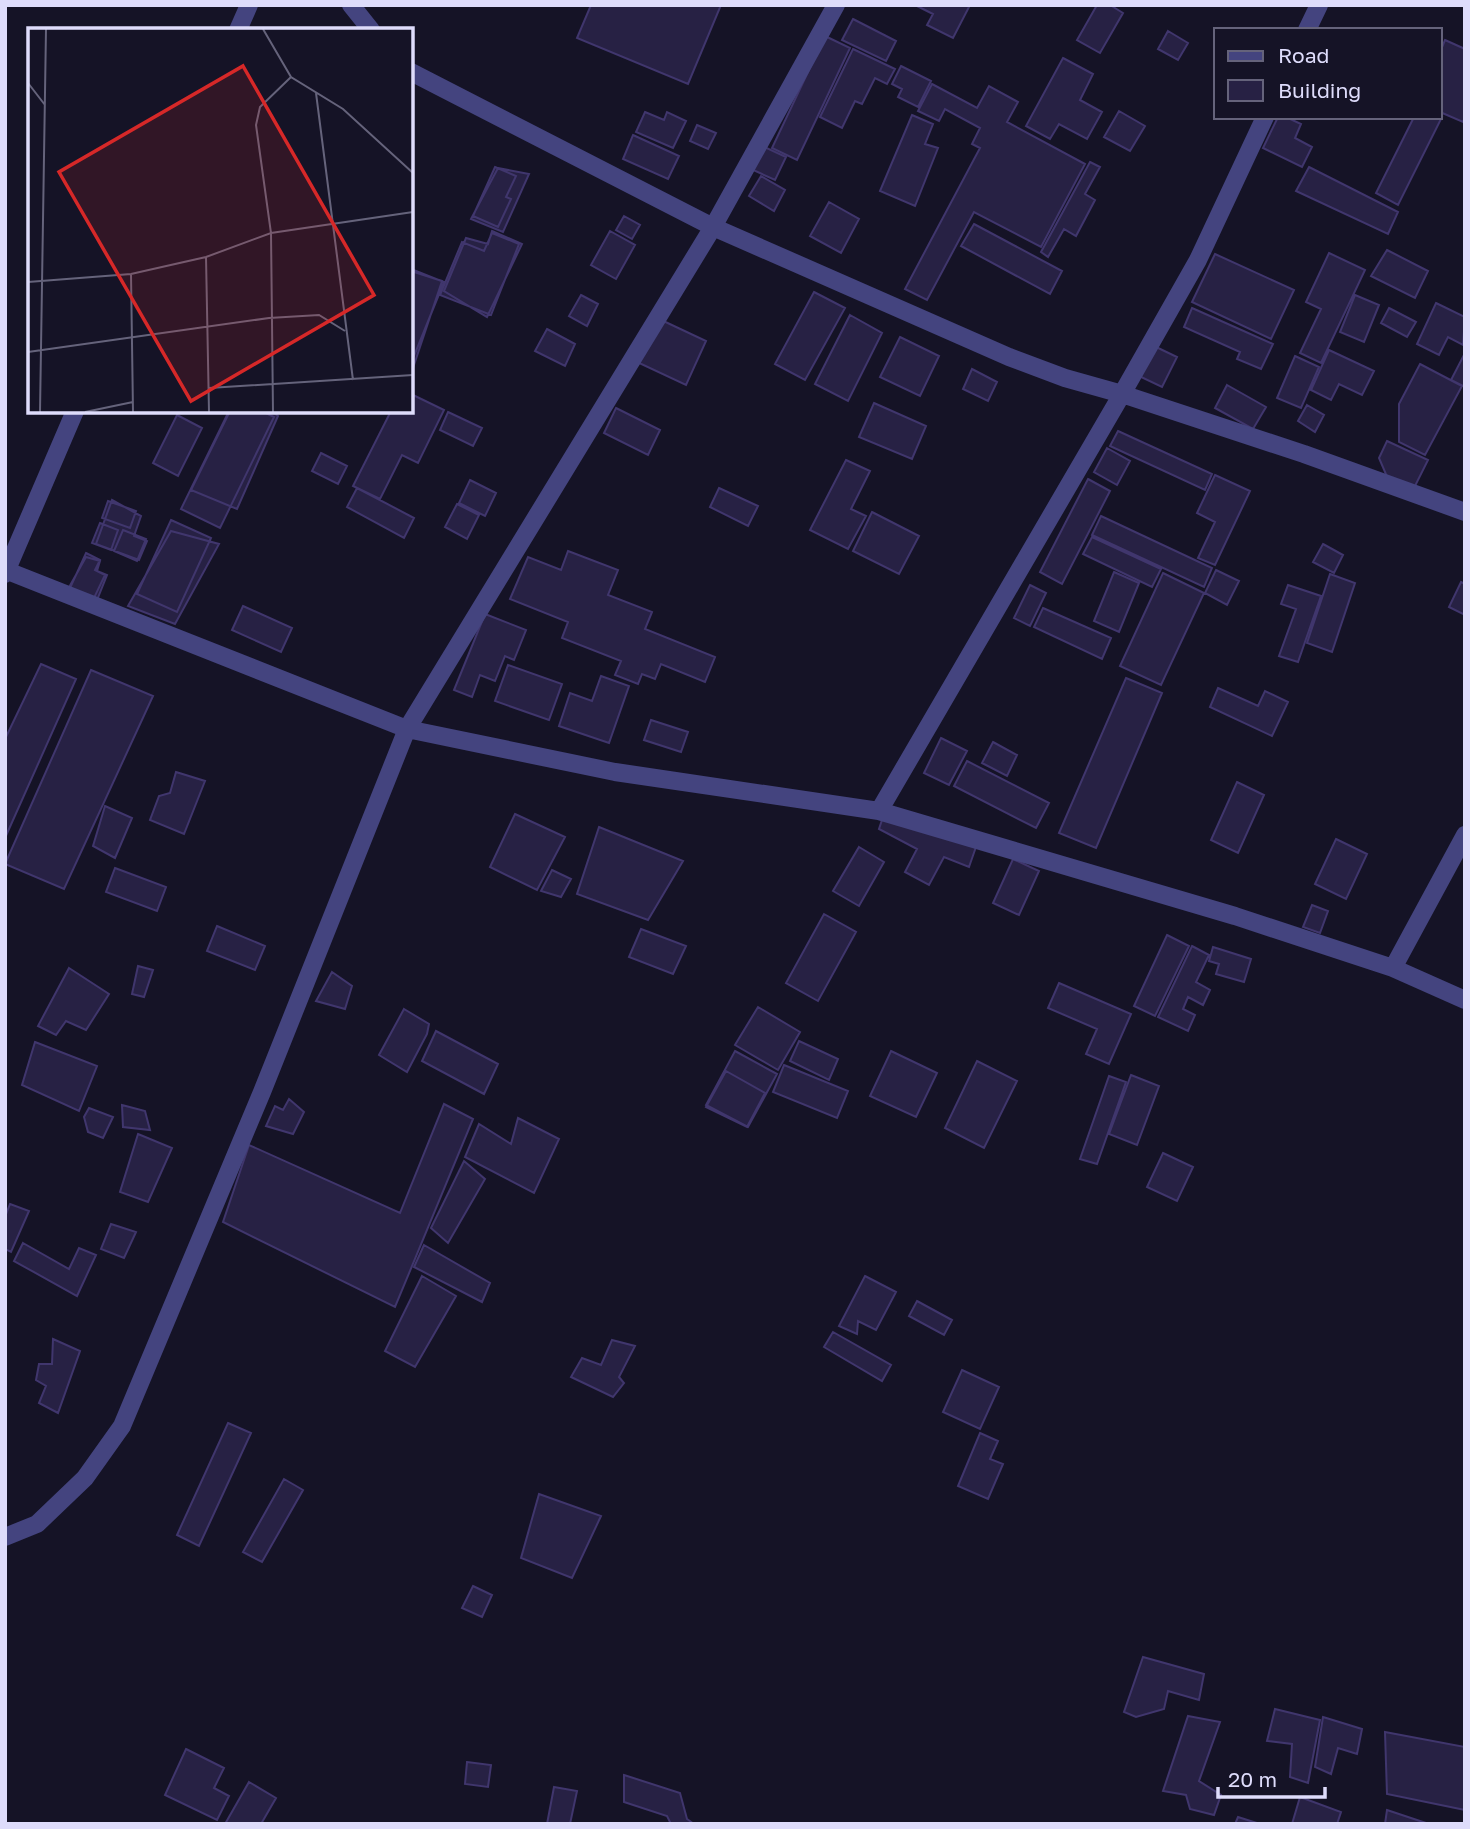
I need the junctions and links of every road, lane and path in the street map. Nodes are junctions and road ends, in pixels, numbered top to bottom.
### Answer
1 (249, 5) edge
2 (351, 5) edge
3 (836, 5) edge
4 (1312, 7) edge
5 (239, 28) edge
6 (369, 28) edge
7 (1307, 28) edge
8 (413, 73) edge
9 (1264, 119) edge
10 (713, 227) junction
11 (1122, 394) junction
12 (74, 413) edge
13 (1465, 512) edge
14 (6, 572) edge
15 (407, 729) junction
16 (879, 811) junction
17 (1465, 835) edge
18 (1393, 968) junction
19 (1465, 1000) edge
20 (5, 1537) edge

1 - 5 street
2 - 6 street
3 - 10 street
4 - 7 street
8 - 10 street
9 - 11 street
10 - 11 street
10 - 15 street
11 - 13 street
11 - 16 street
12 - 14 street
14 - 15 street
15 - 16 street
15 - 20 street
16 - 18 street
17 - 18 street
18 - 19 street

